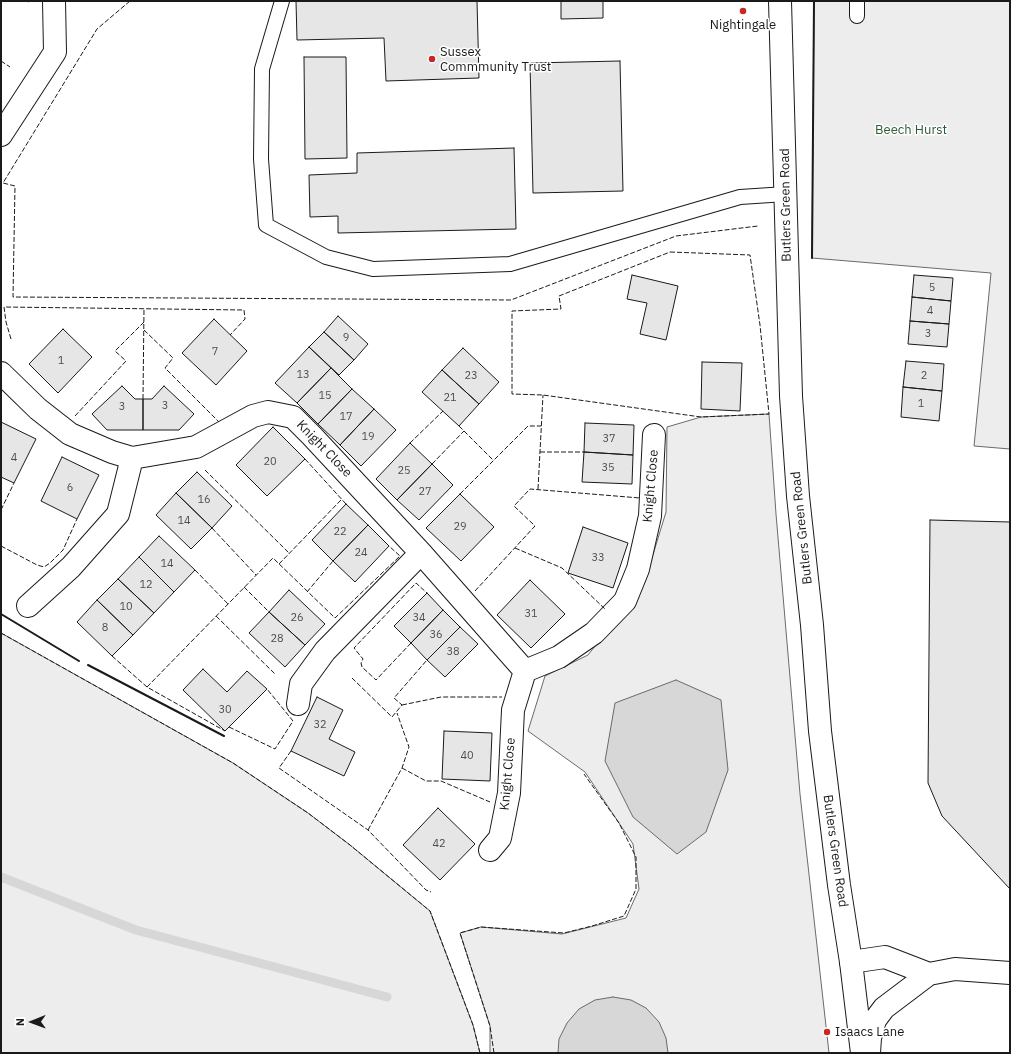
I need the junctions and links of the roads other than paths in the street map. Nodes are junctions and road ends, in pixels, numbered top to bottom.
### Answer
1 (54, 1) edge
2 (282, 1) edge
3 (780, 1) edge
4 (857, 1) edge
5 (857, 16) dead end
6 (1, 135) edge
7 (786, 194) junction
8 (1, 373) edge
9 (654, 435) dead end
10 (132, 458) junction
11 (421, 553) junction
12 (28, 606) dead end
13 (525, 672) junction
14 (298, 704) dead end
15 (490, 850) dead end
16 (851, 962) junction
17 (1010, 973) edge
18 (929, 974) junction
19 (862, 1053) edge
20 (869, 1053) edge

1 - 6 street
2 - 7 lane
3 - 7 street, Butlers Green Road
4 - 5 lane
7 - 16 street, Butlers Green Road
8 - 10 street, Knight Close
9 - 13 street, Knight Close
10 - 11 street, Knight Close
10 - 12 street
11 - 13 street, Knight Close
11 - 14 street
13 - 15 street, Knight Close
16 - 18 street
16 - 19 street, Butlers Green Road
17 - 18 street
18 - 20 street

